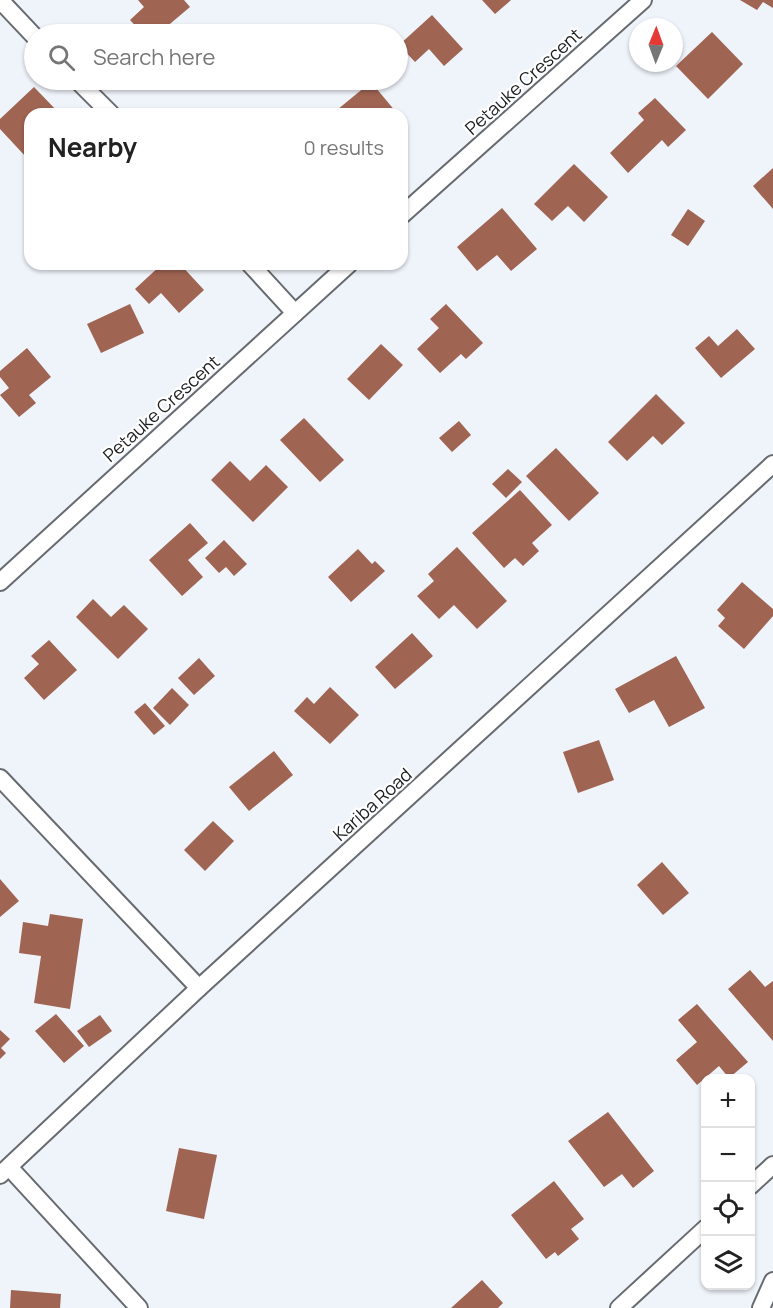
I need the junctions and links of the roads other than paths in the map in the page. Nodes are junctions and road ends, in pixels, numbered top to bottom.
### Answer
1 (0, 0) edge
2 (643, 0) edge
3 (24, 25) edge
4 (87, 90) edge
5 (105, 108) edge
6 (408, 210) edge
7 (256, 270) edge
8 (342, 270) edge
9 (295, 313) junction
10 (773, 464) edge
11 (0, 582) edge
12 (0, 778) edge
13 (199, 988) junction
14 (773, 1165) edge
15 (4, 1171) edge
16 (754, 1182) edge
17 (701, 1232) edge
18 (773, 1281) edge
19 (139, 1308) edge
20 (619, 1308) edge
21 (761, 1308) edge

1 - 3 street
2 - 6 street, Petauke Crescent
4 - 5 street
7 - 9 street
8 - 9 street, Petauke Crescent
9 - 11 street, Petauke Crescent
10 - 13 street, Kariba Road
12 - 13 street
13 - 15 street, Kariba Road
14 - 16 street
15 - 19 street
17 - 20 street
18 - 21 street

